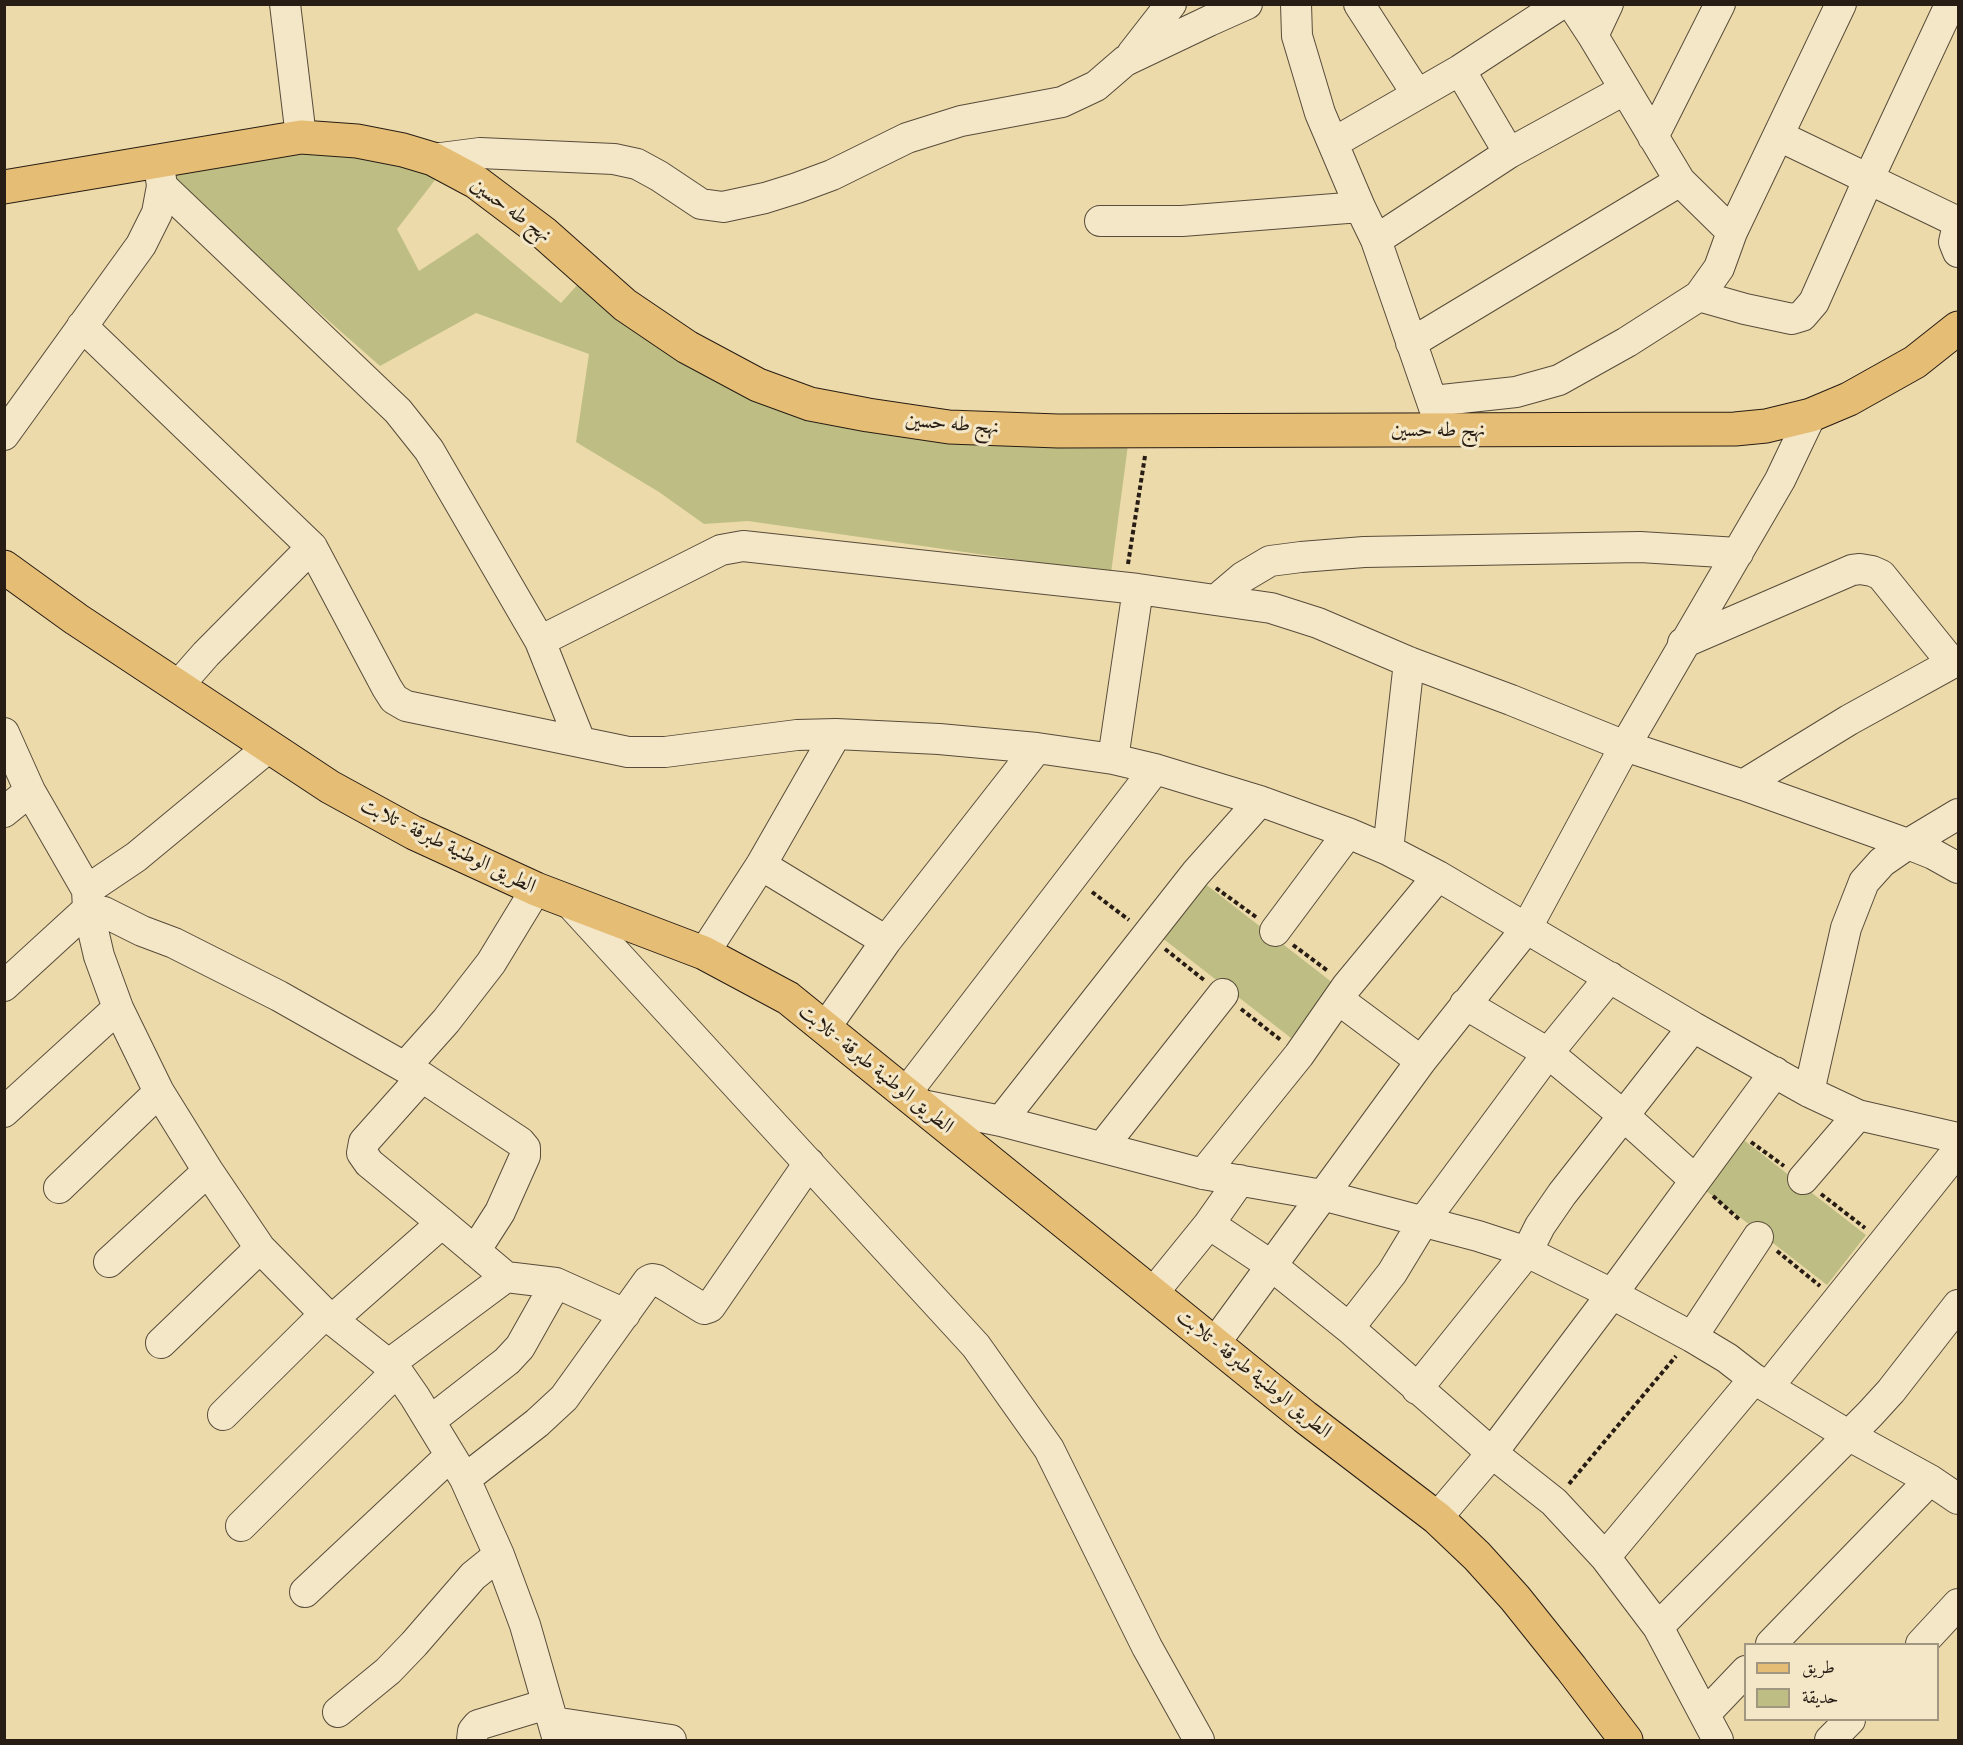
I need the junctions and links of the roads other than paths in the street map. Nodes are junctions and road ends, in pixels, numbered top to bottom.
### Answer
1 (285, 4) edge
2 (1171, 4) edge
3 (1247, 4) edge
4 (1296, 4) edge
5 (1359, 4) edge
6 (1561, 4) edge
7 (1572, 4) edge
8 (1608, 4) edge
9 (1719, 4) edge
10 (1841, 4) edge
11 (1952, 10) edge
12 (1593, 36) junction
13 (1125, 61) junction
14 (1460, 70) junction
15 (1624, 90) junction
16 (1417, 94) junction
17 (1779, 136) junction
18 (301, 137) junction
19 (1653, 137) junction
20 (1333, 143) junction
21 (1509, 153) junction
22 (433, 159) junction
23 (160, 173) junction
24 (1869, 178) junction
25 (1680, 181) junction
26 (4, 187) edge
27 (1360, 207) junction
28 (1100, 221) dead end
29 (1959, 223) edge
30 (1732, 232) junction
31 (1376, 240) junction
32 (1959, 252) edge
33 (1699, 296) junction
34 (82, 326) junction
35 (1959, 328) edge
36 (1411, 343) junction
37 (1810, 415) junction
38 (1437, 416) junction
39 (4, 435) edge
40 (312, 547) junction
41 (1738, 553) junction
42 (4, 567) edge
43 (1131, 589) junction
44 (1216, 600) junction
45 (540, 641) junction
46 (1683, 644) junction
47 (1955, 661) edge
48 (1409, 662) junction
49 (177, 687) junction
50 (836, 734) junction
51 (580, 741) junction
52 (1625, 746) junction
53 (268, 747) junction
54 (1037, 748) junction
55 (8, 750) edge
56 (1113, 759) junction
57 (1155, 769) junction
58 (1743, 785) junction
59 (30, 791) junction
60 (1260, 801) junction
61 (4, 813) edge
62 (1959, 814) edge
63 (1348, 833) junction
64 (1908, 844) junction
65 (1388, 850) junction
66 (760, 865) junction
67 (1959, 868) edge
68 (1438, 876) junction
69 (536, 889) junction
70 (88, 900) junction
71 (568, 901) junction
72 (1526, 929) junction
73 (1275, 931) dead end
74 (886, 941) junction
75 (704, 954) junction
76 (1610, 977) junction
77 (4, 986) edge
78 (1222, 994) road end
79 (1339, 1000) junction
80 (1465, 1004) junction
81 (118, 1008) junction
82 (1693, 1027) junction
83 (825, 1028) junction
84 (1548, 1053) junction
85 (1421, 1061) junction
86 (413, 1072) junction
87 (1775, 1072) junction
88 (159, 1092) junction
89 (1809, 1092) junction
90 (914, 1099) junction
91 (4, 1112) edge
92 (1858, 1115) junction
93 (1623, 1116) junction
94 (1001, 1121) junction
95 (1959, 1138) edge
96 (1103, 1146) junction
97 (1959, 1150) edge
98 (809, 1163) junction
99 (208, 1171) junction
100 (1203, 1173) junction
101 (1803, 1179) dead end
102 (1240, 1180) junction
103 (1695, 1180) junction
104 (59, 1188) dead end
105 (1322, 1196) junction
106 (1423, 1222) junction
107 (442, 1223) junction
108 (1209, 1224) junction
109 (1758, 1236) dead end
110 (260, 1248) junction
111 (475, 1251) junction
112 (1527, 1252) junction
113 (109, 1262) dead end
114 (1272, 1266) junction
115 (506, 1278) junction
116 (556, 1283) junction
117 (1153, 1293) junction
118 (1612, 1294) junction
119 (1959, 1305) edge
120 (625, 1314) junction
121 (329, 1316) junction
122 (1348, 1328) junction
123 (1692, 1337) junction
124 (161, 1343) dead end
125 (1215, 1343) junction
126 (393, 1368) junction
127 (1761, 1383) junction
128 (1417, 1389) junction
129 (223, 1415) dead end
130 (430, 1421) junction
131 (1848, 1435) junction
132 (1492, 1453) junction
133 (458, 1467) junction
134 (1930, 1480) junction
135 (1959, 1498) edge
136 (1437, 1518) junction
137 (241, 1526) dead end
138 (499, 1555) junction
139 (1605, 1557) junction
140 (304, 1592) dead end
141 (1959, 1604) edge
142 (1658, 1627) junction
143 (1773, 1643) edge
144 (1922, 1643) edge
145 (1744, 1673) edge
146 (338, 1712) dead end
147 (1704, 1714) junction
148 (1848, 1721) edge
149 (553, 1722) edge
150 (472, 1740) edge
151 (671, 1740) edge
152 (1199, 1740) edge
153 (1626, 1740) edge
154 (1718, 1740) edge
155 (1830, 1740) edge

1 - 18 street
2 - 13 street
3 - 13 street
4 - 20 street
5 - 16 street
6 - 14 street
7 - 12 street
8 - 12 street
9 - 19 street
10 - 17 street
11 - 24 street
12 - 15 street
13 - 22 street
14 - 16 street
14 - 21 street
15 - 19 street
15 - 21 street
16 - 20 street
17 - 24 street
17 - 30 street
18 - 22 main road, نهج طه حسين
18 - 23 main road, نهج طه حسين
19 - 25 street
20 - 27 street
21 - 31 street
22 - 38 main road, نهج طه حسين
23 - 26 main road, نهج طه حسين
23 - 34 street
23 - 45 street
24 - 29 street
24 - 33 street
25 - 30 street
25 - 36 street
27 - 28 street
27 - 31 street
29 - 32 street
30 - 33 street
31 - 36 street
33 - 38 street
34 - 39 street
34 - 40 street
35 - 37 main road, نهج طه حسين
36 - 38 street
37 - 38 main road, نهج طه حسين
37 - 41 street
40 - 49 street
40 - 51 street
41 - 44 street
41 - 46 street
42 - 49 main road, الطريق الوطنية طبرقة - تلابت
43 - 44 street
43 - 45 street
43 - 56 street
44 - 48 street
45 - 51 street
46 - 47 street
46 - 52 street
47 - 58 street
48 - 52 street
48 - 65 street
49 - 53 main road, الطريق الوطنية طبرقة - تلابت
50 - 51 street
50 - 54 street
50 - 66 street
52 - 58 street
52 - 72 street
53 - 69 main road, الطريق الوطنية طبرقة - تلابت
53 - 70 street
54 - 56 street
54 - 74 street
55 - 59 street
56 - 57 street
57 - 60 street
57 - 90 street
58 - 64 street
59 - 61 street
59 - 70 street
60 - 63 street
60 - 94 street
62 - 64 street
63 - 65 street
63 - 73 street
64 - 67 street
64 - 89 street
65 - 68 street
66 - 74 street
66 - 75 street
68 - 72 street
68 - 79 street
69 - 71 main road, الطريق الوطنية طبرقة - تلابت
69 - 86 street
70 - 77 street
70 - 81 street
70 - 86 street
71 - 75 main road, الطريق الوطنية طبرقة - تلابت
71 - 98 street
72 - 76 street
72 - 80 street
74 - 83 street
75 - 83 main road, الطريق الوطنية طبرقة - تلابت
76 - 82 street
76 - 84 street
78 - 96 street
79 - 85 street
79 - 100 street
80 - 84 street
80 - 85 street
81 - 88 street
81 - 91 street
82 - 87 street
82 - 93 street
83 - 90 main road, الطريق الوطنية طبرقة - تلابت
84 - 93 street
84 - 106 street
85 - 105 street
86 - 107 street
86 - 111 street
87 - 89 street
87 - 103 street
88 - 99 street
88 - 104 street
89 - 92 street
90 - 94 street
90 - 117 main road, الطريق الوطنية طبرقة - تلابت
92 - 95 street
92 - 101 street
93 - 103 street
93 - 112 street
94 - 96 street
96 - 100 street
97 - 127 street
98 - 120 street
98 - 152 street
99 - 110 street
99 - 113 street
100 - 102 street
102 - 105 street
102 - 108 street
103 - 118 street
105 - 106 street
105 - 114 street
106 - 112 street
106 - 122 street
107 - 111 street
107 - 121 street
108 - 114 street
108 - 117 street
109 - 123 street
110 - 121 street
110 - 124 street
111 - 115 street
112 - 118 street
112 - 128 street
114 - 122 street
114 - 125 street
115 - 116 street
115 - 126 street
116 - 120 street
116 - 130 street
117 - 125 main road, الطريق الوطنية طبرقة - تلابت
118 - 123 street
118 - 132 street
119 - 131 street
120 - 133 street
121 - 126 street
121 - 129 street
122 - 128 street
123 - 127 street
125 - 136 main road, الطريق الوطنية طبرقة - تلابت
126 - 130 street
126 - 137 street
127 - 131 street
127 - 139 street
128 - 132 street
130 - 133 street
131 - 134 street
131 - 142 street
132 - 136 street
132 - 139 street
133 - 138 street
133 - 140 street
134 - 135 street
134 - 143 street
136 - 153 main road, الطريق الوطنية طبرقة - تلابت
138 - 146 street
138 - 149 street
139 - 142 street
141 - 144 street
142 - 147 street
145 - 147 street
147 - 154 street
148 - 155 street
149 - 150 street
149 - 151 street

